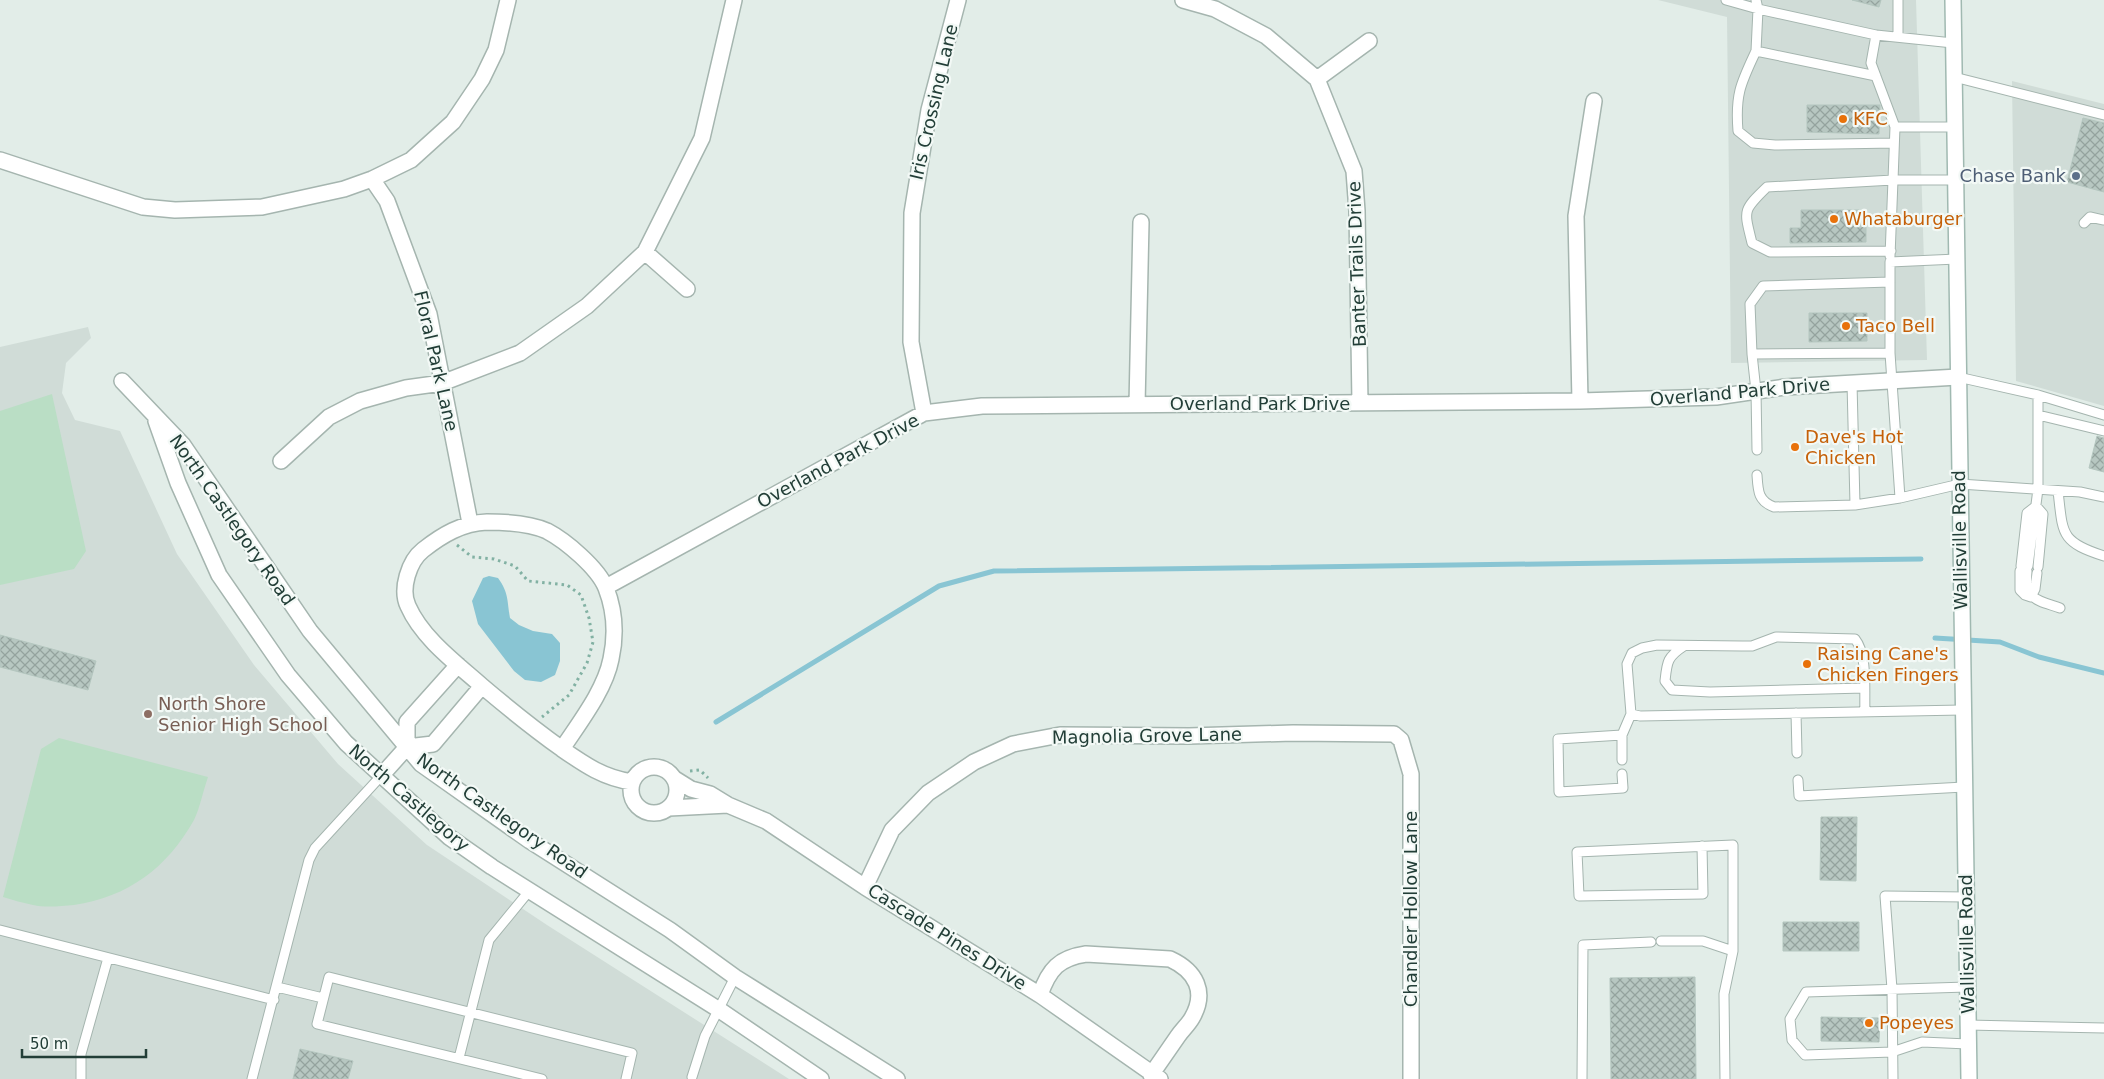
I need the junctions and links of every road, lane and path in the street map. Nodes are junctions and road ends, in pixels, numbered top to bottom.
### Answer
1 (508, 0) edge
2 (734, 0) edge
3 (958, 0) edge
4 (1183, 0) edge
5 (1726, 0) edge
6 (1898, 0) edge
7 (1953, 0) edge
8 (1757, 5) edge
9 (1876, 35) junction
10 (1898, 37) junction
11 (1369, 41) dead end
12 (1953, 43) junction
13 (1756, 50) junction
14 (1876, 76) junction
15 (1954, 78) junction
16 (1317, 79) junction
17 (1594, 101) dead end
18 (2104, 115) edge
19 (1895, 127) junction
20 (1954, 127) junction
21 (1894, 143) junction
22 (0, 160) edge
23 (372, 179) junction
24 (1893, 180) junction
25 (1955, 180) junction
26 (2104, 220) edge
27 (1141, 222) dead end
28 (2084, 223) dead end
29 (1891, 251) junction
30 (645, 252) junction
31 (1957, 258) junction
32 (1890, 262) junction
33 (1890, 282) junction
34 (687, 289) dead end
35 (1890, 353) junction
36 (1752, 354) junction
37 (1958, 377) junction
38 (122, 381) dead end
39 (1893, 381) junction
40 (442, 383) junction
41 (1852, 383) junction
42 (1756, 392) junction
43 (2038, 395) junction
44 (1580, 401) junction
45 (1360, 403) junction
46 (1137, 405) junction
47 (924, 414) junction
48 (2038, 415) junction
49 (2104, 415) edge
50 (155, 416) junction
51 (2104, 432) edge
52 (1757, 450) dead end
53 (280, 461) dead end
54 (1757, 475) dead end
55 (1960, 484) junction
56 (2038, 489) junction
57 (2058, 491) junction
58 (2104, 497) edge
59 (1900, 498) junction
60 (1855, 505) junction
61 (2036, 506) junction
62 (470, 522) junction
63 (446, 534) junction
64 (2104, 556) edge
65 (606, 587) junction
66 (2031, 597) junction
67 (2060, 608) dead end
68 (1684, 646) junction
69 (458, 665) junction
70 (482, 686) junction
71 (1864, 688) junction
72 (1962, 710) junction
73 (1865, 712) junction
74 (1796, 713) junction
75 (1631, 714) junction
76 (531, 727) junction
77 (1622, 735) junction
78 (1401, 740) joint
79 (407, 747) junction
80 (562, 749) junction
81 (1797, 753) dead end
82 (1622, 760) dead end
83 (1622, 774) dead end
84 (381, 776) junction
85 (675, 780) junction
86 (1798, 780) dead end
87 (632, 782) junction
88 (1964, 787) junction
89 (728, 806) junction
90 (669, 808) junction
91 (1702, 846) junction
92 (865, 887) junction
93 (530, 890) junction
94 (1966, 897) junction
95 (0, 930) edge
96 (1661, 941) dead end
97 (1650, 942) dead end
98 (1733, 951) junction
99 (108, 958) junction
100 (735, 977) junction
101 (1967, 987) junction
102 (277, 988) junction
103 (1892, 989) junction
104 (1040, 995) junction
105 (323, 998) junction
106 (274, 1000) junction
107 (718, 1009) junction
108 (470, 1013) junction
109 (1968, 1025) junction
110 (2104, 1028) edge
111 (1968, 1044) junction
112 (1893, 1052) junction
113 (459, 1058) junction
114 (1155, 1077) edge
115 (691, 1078) edge
116 (81, 1079) edge
117 (252, 1079) edge
118 (542, 1079) edge
119 (626, 1079) edge
120 (821, 1079) edge
121 (897, 1079) edge
122 (1411, 1079) edge
123 (1582, 1079) edge
124 (1725, 1079) edge
125 (1893, 1079) edge
126 (1969, 1079) edge

1 - 23 street
2 - 30 street
3 - 47 street, Iris Crossing Lane
4 - 16 street, Banter Trails Drive
5 - 8 lane
6 - 10 lane
7 - 12 street, Wallisville Road
8 - 9 lane
8 - 13 lane
9 - 10 lane
9 - 14 lane
10 - 12 lane
11 - 16 street
12 - 15 street, Wallisville Road
13 - 14 lane
13 - 21 lane
14 - 19 lane
15 - 18 lane
15 - 20 street, Wallisville Road
16 - 45 street, Banter Trails Drive
17 - 44 street
19 - 20 lane
19 - 21 lane
20 - 25 street, Wallisville Road
21 - 24 lane
22 - 23 street
23 - 40 street, Floral Park Lane
24 - 25 lane
24 - 29 lane
24 - 29 lane
25 - 31 street, Wallisville Road
26 - 28 lane
27 - 46 street
29 - 32 lane
30 - 34 street
30 - 40 street
31 - 32 lane
31 - 37 street, Wallisville Road
32 - 33 lane
33 - 35 lane
33 - 36 lane
35 - 36 lane
35 - 39 lane
36 - 42 lane
37 - 39 street, Overland Park Drive
37 - 43 lane
37 - 55 street, Wallisville Road
38 - 50 street, North Castlegory
39 - 41 street, Overland Park Drive
39 - 59 lane
40 - 53 street
40 - 62 street, Floral Park Lane
41 - 42 street, Overland Park Drive
41 - 60 lane
42 - 44 street, Overland Park Drive
42 - 52 lane
43 - 48 lane
43 - 49 lane
44 - 45 street, Overland Park Drive
45 - 46 street, Overland Park Drive
46 - 47 street, Overland Park Drive
47 - 65 street, Overland Park Drive
48 - 51 lane
48 - 56 lane
50 - 79 street, North Castlegory Road
50 - 84 street, North Castlegory
54 - 60 lane
55 - 56 lane
55 - 59 lane
55 - 72 street, Wallisville Road
56 - 57 lane
56 - 61 lane
57 - 58 lane
57 - 64 lane
59 - 60 lane
61 - 66 lane
61 - 66 lane
62 - 63 street
62 - 65 street
63 - 69 street
63 - 76 path
65 - 80 street
66 - 67 lane
68 - 71 lane
68 - 71 lane
68 - 75 lane
69 - 70 street
69 - 79 street
70 - 76 street
70 - 79 street
71 - 73 lane
72 - 73 lane
72 - 88 street, Wallisville Road
73 - 74 lane
74 - 75 lane
74 - 81 lane
75 - 77 lane
76 - 80 street
77 - 82 lane
77 - 83 lane
78 - 92 street, Magnolia Grove Lane
78 - 122 street, Chandler Hollow Lane
79 - 84 street
79 - 100 street, North Castlegory Road
80 - 87 street
84 - 93 street, North Castlegory
84 - 102 lane
85 - 87 street
85 - 89 street, Cascade Pines Drive
85 - 90 street
86 - 88 lane
87 - 90 street
88 - 94 street, Wallisville Road
89 - 90 street, Cascade Pines Drive
89 - 92 street, Cascade Pines Drive
91 - 91 lane
91 - 98 lane
92 - 104 street, Cascade Pines Drive
93 - 107 street
93 - 108 lane
94 - 101 street, Wallisville Road
94 - 103 lane
95 - 99 lane
96 - 98 lane
97 - 123 lane
98 - 124 lane
99 - 106 lane
99 - 116 lane
100 - 107 lane
100 - 121 street, North Castlegory Road
101 - 103 lane
101 - 109 street, Wallisville Road
102 - 105 lane
102 - 106 lane
103 - 112 lane
103 - 112 lane
104 - 114 street, Cascade Pines Drive
104 - 114 street
105 - 108 lane
105 - 113 lane
106 - 117 lane
107 - 115 lane
107 - 120 street
108 - 113 lane
108 - 119 lane
109 - 110 lane
109 - 111 street, Wallisville Road
111 - 112 lane
111 - 126 street, Wallisville Road
112 - 125 lane
113 - 118 lane

